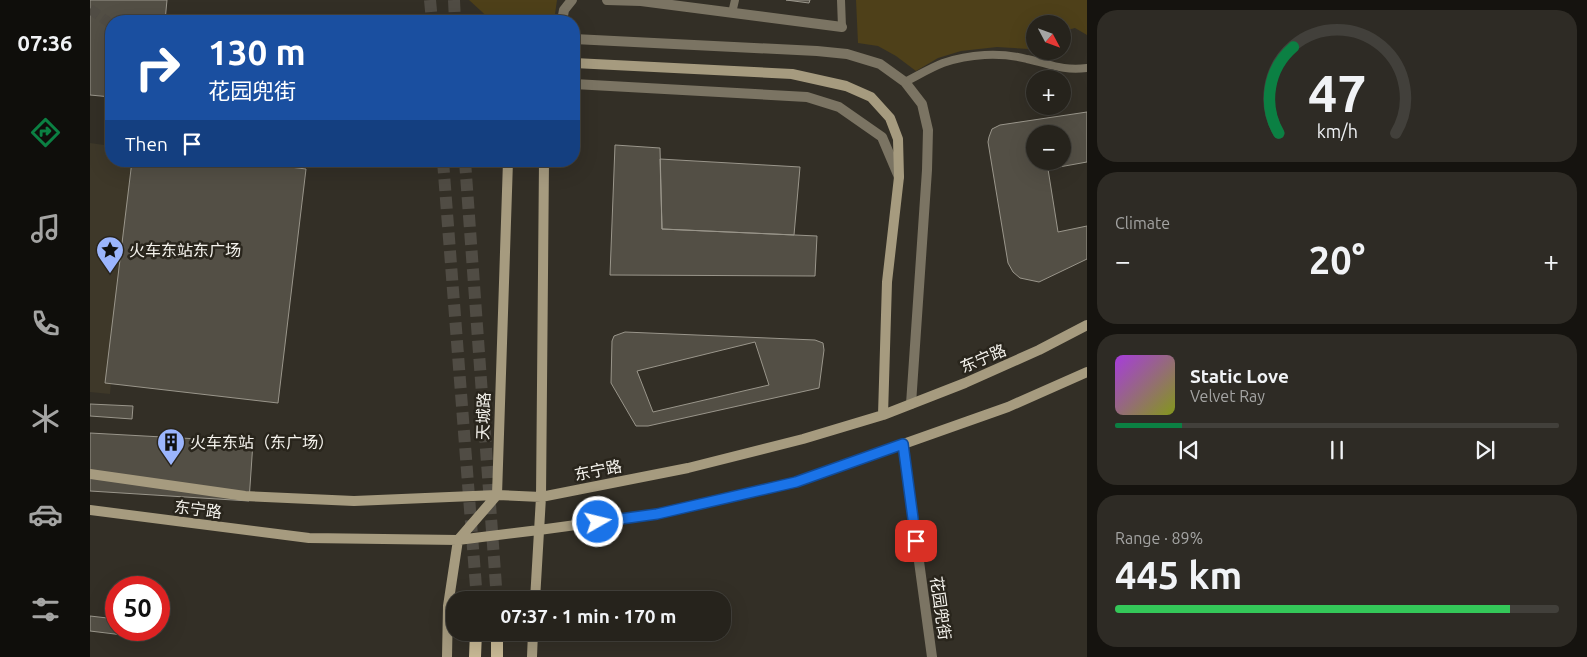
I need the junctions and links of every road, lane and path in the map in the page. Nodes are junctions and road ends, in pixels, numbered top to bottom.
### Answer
1 (572, 0) edge
2 (607, 0) edge
3 (735, 0) edge
4 (841, 0) edge
5 (641, 1) edge
6 (732, 13) junction
7 (563, 15) edge
8 (842, 26) joint
9 (580, 39) edge
10 (580, 63) edge
11 (1087, 68) edge
12 (905, 82) junction
13 (580, 84) edge
14 (508, 167) edge
15 (544, 167) edge
16 (898, 177) junction
17 (1087, 325) edge
18 (1087, 372) edge
19 (911, 404) junction
20 (883, 415) junction
21 (903, 444) junction
22 (90, 474) edge
23 (497, 495) junction
24 (541, 497) junction
25 (90, 510) edge
26 (538, 530) junction
27 (458, 540) junction
28 (535, 591) edge
29 (476, 641) edge
30 (497, 641) edge
31 (533, 641) edge
32 (447, 657) edge
33 (475, 657) edge
34 (497, 657) edge
35 (532, 657) edge
36 (932, 657) edge

1 - 7 street
2 - 5 street
3 - 6 lane
4 - 8 lane
5 - 6 street
6 - 8 street
9 - 12 street
10 - 16 main road
11 - 12 lane
12 - 19 street
13 - 16 street
14 - 23 main road, 天城路
15 - 24 main road
16 - 20 main road
17 - 19 main road, 东宁路
18 - 21 main road, 东宁路
19 - 20 main road, 东宁路
20 - 24 main road, 东宁路
21 - 26 main road, 东宁路
21 - 36 street, 花园兜街
22 - 23 main road, 东宁路
23 - 24 main road, 东宁路
23 - 27 main road
24 - 26 main road
25 - 27 main road, 东宁路
26 - 27 main road, 东宁路
26 - 28 main road
27 - 32 main road
29 - 33 main road
30 - 34 main road
31 - 35 main road

